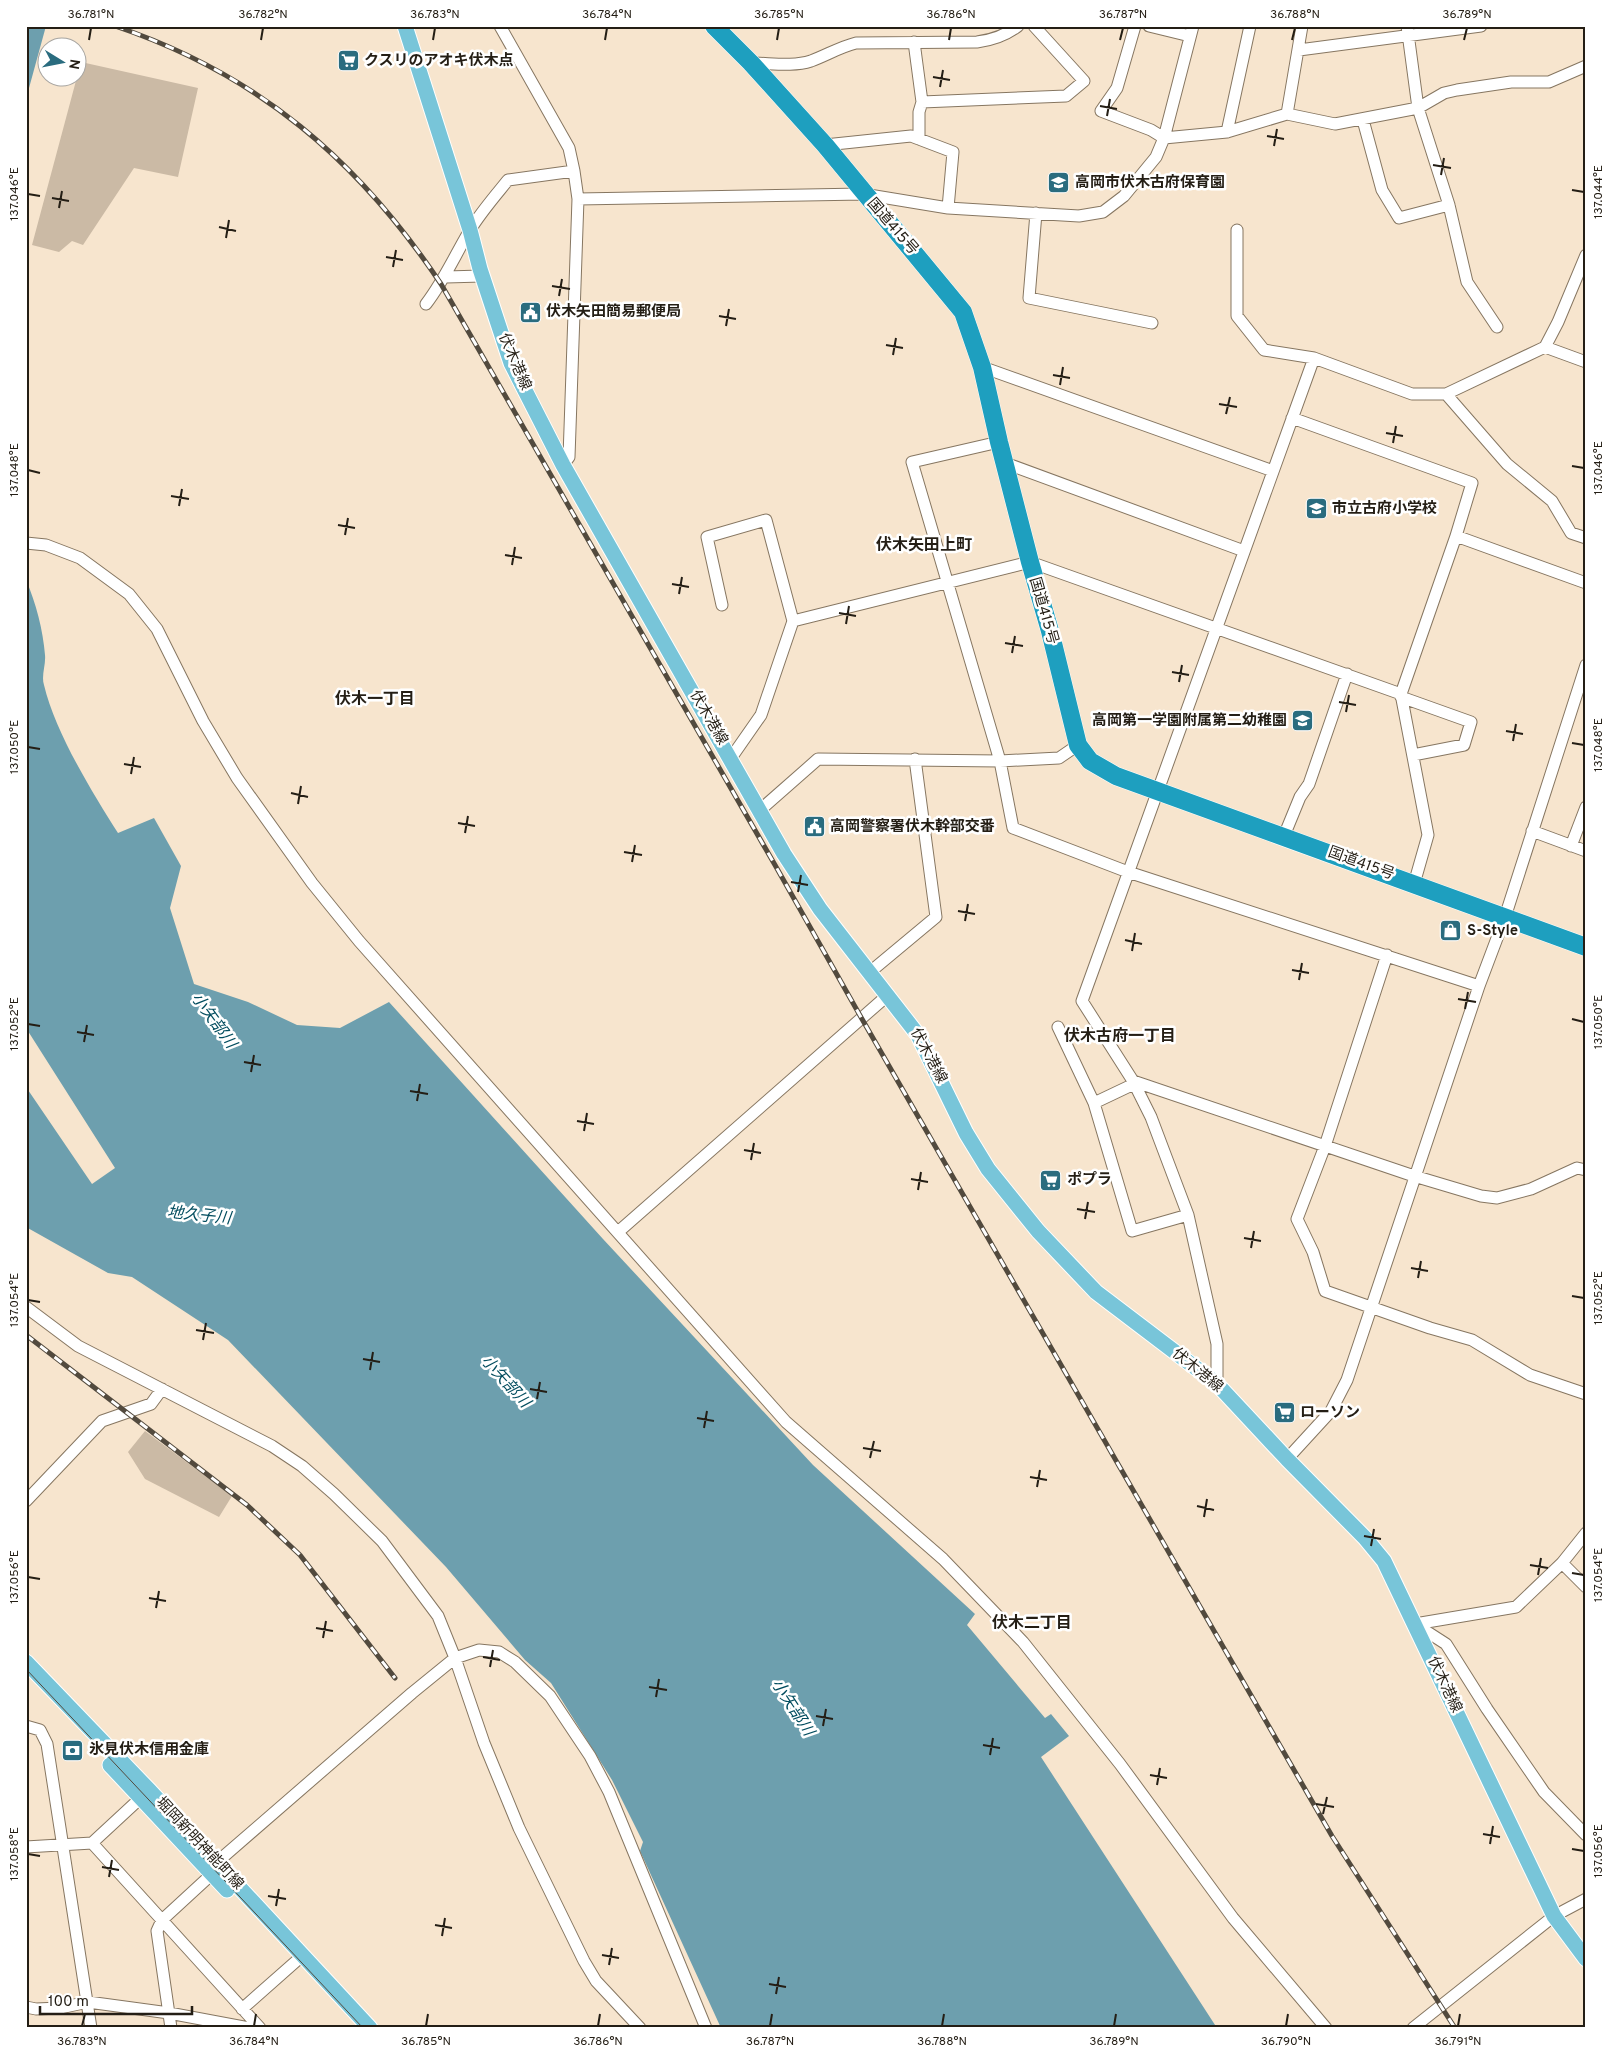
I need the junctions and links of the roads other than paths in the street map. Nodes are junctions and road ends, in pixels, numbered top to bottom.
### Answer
1 (404, 26) edge
2 (500, 26) edge
3 (714, 26) edge
4 (1018, 26) edge
5 (1034, 26) edge
6 (1134, 26) edge
7 (1149, 26) edge
8 (1250, 26) edge
9 (1302, 26) edge
10 (1481, 26) edge
11 (1192, 31) edge
12 (1407, 31) edge
13 (914, 42) junction
14 (1299, 50) junction
15 (751, 63) junction
16 (1586, 66) edge
17 (922, 102) junction
18 (1418, 108) junction
19 (1287, 114) junction
20 (1363, 120) junction
21 (1226, 132) junction
22 (1164, 138) junction
23 (919, 139) junction
24 (825, 146) junction
25 (574, 171) junction
26 (864, 194) junction
27 (578, 199) junction
28 (1449, 205) junction
29 (948, 208) junction
30 (1036, 213) junction
31 (470, 230) junction
32 (1237, 230) dead end
33 (1586, 255) edge
34 (482, 276) junction
35 (446, 277) junction
36 (426, 304) dead end
37 (1152, 323) dead end
38 (1497, 327) dead end
39 (1545, 348) junction
40 (1314, 358) junction
41 (1586, 362) edge
42 (982, 367) junction
43 (1446, 394) junction
44 (1292, 418) junction
45 (999, 442) junction
46 (1005, 463) junction
47 (563, 465) junction
48 (1273, 471) junction
49 (1456, 536) junction
50 (1586, 538) edge
51 (26, 543) edge
52 (1244, 551) junction
53 (1030, 562) junction
54 (948, 581) junction
55 (1586, 582) edge
56 (722, 605) dead end
57 (793, 622) junction
58 (1216, 628) junction
59 (1586, 665) edge
60 (1347, 674) junction
61 (1401, 696) junction
62 (1078, 745) junction
63 (1413, 755) junction
64 (731, 758) junction
65 (915, 759) junction
66 (1000, 761) junction
67 (1158, 790) junction
68 (1586, 807) edge
69 (760, 810) junction
70 (1532, 831) junction
71 (1284, 836) junction
72 (1572, 846) junction
73 (1586, 851) edge
74 (1128, 872) junction
75 (1414, 884) junction
76 (1505, 918) junction
77 (1586, 947) edge
78 (1387, 955) junction
79 (870, 972) junction
80 (1479, 986) junction
81 (888, 995) junction
82 (1058, 1027) dead end
83 (1133, 1083) junction
84 (1094, 1103) junction
85 (1325, 1146) junction
86 (1586, 1170) edge
87 (1414, 1176) junction
88 (1188, 1214) junction
89 (618, 1232) junction
90 (1370, 1306) junction
91 (26, 1307) edge
92 (1217, 1384) junction
93 (162, 1389) junction
94 (1586, 1394) edge
95 (1287, 1459) junction
96 (26, 1502) edge
97 (1586, 1533) edge
98 (1562, 1562) junction
99 (1586, 1587) edge
100 (1415, 1624) junction
101 (455, 1658) junction
102 (26, 1662) edge
103 (26, 1676) edge
104 (26, 1726) edge
105 (144, 1794) junction
106 (1586, 1834) edge
107 (92, 1843) junction
108 (62, 1844) junction
109 (26, 1848) edge
110 (214, 1868) junction
111 (1586, 1899) edge
112 (1554, 1916) junction
113 (162, 1920) junction
114 (298, 1959) junction
115 (1586, 1959) edge
116 (88, 2002) junction
117 (26, 2007) edge
118 (242, 2009) junction
119 (169, 2013) junction
120 (360, 2026) edge
121 (92, 2028) edge
122 (171, 2028) edge
123 (249, 2028) edge
124 (260, 2028) edge
125 (640, 2028) edge
126 (706, 2028) edge
127 (1326, 2028) edge
128 (1413, 2028) edge

1 - 31 main road, 伏木港線
2 - 25 street
3 - 15 highway, 国道415号
4 - 13 street
5 - 17 street
6 - 22 street
7 - 11 street
8 - 21 street
9 - 14 street
10 - 12 street
11 - 22 street
12 - 14 street
12 - 18 street
13 - 15 street
13 - 17 street
14 - 19 street
15 - 24 highway, 国道415号
16 - 18 street
17 - 23 street
18 - 20 street
18 - 28 street
19 - 20 street
19 - 21 street
20 - 28 street
21 - 22 street
22 - 30 street
23 - 24 street
23 - 29 street
24 - 26 highway, 国道415号
25 - 27 street
25 - 31 street
26 - 27 street
26 - 29 street
26 - 42 highway, 国道415号
27 - 47 street
28 - 38 street
29 - 30 street
30 - 37 street
31 - 34 main road, 伏木港線
31 - 35 street
32 - 40 street
33 - 39 street
34 - 35 street
34 - 47 main road, 伏木港線
35 - 36 street
39 - 41 street
39 - 43 street
40 - 43 street
40 - 44 street
42 - 45 highway, 国道415号
42 - 48 street
43 - 50 street
44 - 48 street
44 - 49 street
45 - 46 highway, 国道415号
45 - 54 street
46 - 52 street
46 - 53 highway, 国道415号
47 - 64 main road, 伏木港線
48 - 52 street
49 - 55 street
49 - 61 street
51 - 89 street
52 - 58 street
53 - 54 street
53 - 58 street
53 - 62 highway, 国道415号
54 - 57 street
54 - 66 street
56 - 57 street
57 - 64 street
58 - 60 street
58 - 67 street
59 - 70 street
60 - 61 street
60 - 71 street
61 - 63 street
61 - 63 street
62 - 66 street
62 - 67 highway, 国道415号
63 - 75 street
64 - 69 main road, 伏木港線
65 - 66 street
65 - 69 street
65 - 79 street
66 - 74 street
67 - 71 highway, 国道415号
67 - 74 street
68 - 72 street
69 - 79 main road, 伏木港線
70 - 72 street
70 - 76 street
71 - 75 highway, 国道415号
72 - 73 street
74 - 78 street
74 - 83 street
75 - 76 highway, 国道415号
76 - 77 highway, 国道415号
76 - 80 street
78 - 80 street
78 - 85 street
79 - 81 main road, 伏木港線
80 - 87 street
81 - 89 street
81 - 92 main road, 伏木港線
82 - 84 street
83 - 84 street
83 - 85 street
83 - 88 street
84 - 88 street
85 - 87 street
85 - 90 street
86 - 87 street
87 - 90 street
88 - 92 street
89 - 127 street
90 - 94 street
90 - 95 street
91 - 93 street
92 - 95 main road, 伏木港線
93 - 96 street
93 - 101 street
95 - 100 main road, 伏木港線
97 - 98 street
98 - 99 street
98 - 100 street
100 - 106 street
100 - 112 main road, 伏木港線
101 - 110 street
101 - 125 street
101 - 126 street
102 - 105 main road, 堀岡新明神能町線
103 - 105 main road, 堀岡新明神能町線
104 - 108 street
105 - 107 street
105 - 110 main road, 堀岡新明神能町線
107 - 108 street
107 - 113 street
108 - 109 street
108 - 116 street
110 - 113 street
110 - 114 main road, 堀岡新明神能町線
111 - 112 street
112 - 115 main road, 伏木港線
112 - 128 street
113 - 118 street
113 - 119 street
114 - 118 street
114 - 120 main road, 堀岡新明神能町線
116 - 117 street
116 - 119 street
116 - 121 street
118 - 124 street
119 - 122 street
119 - 123 street

